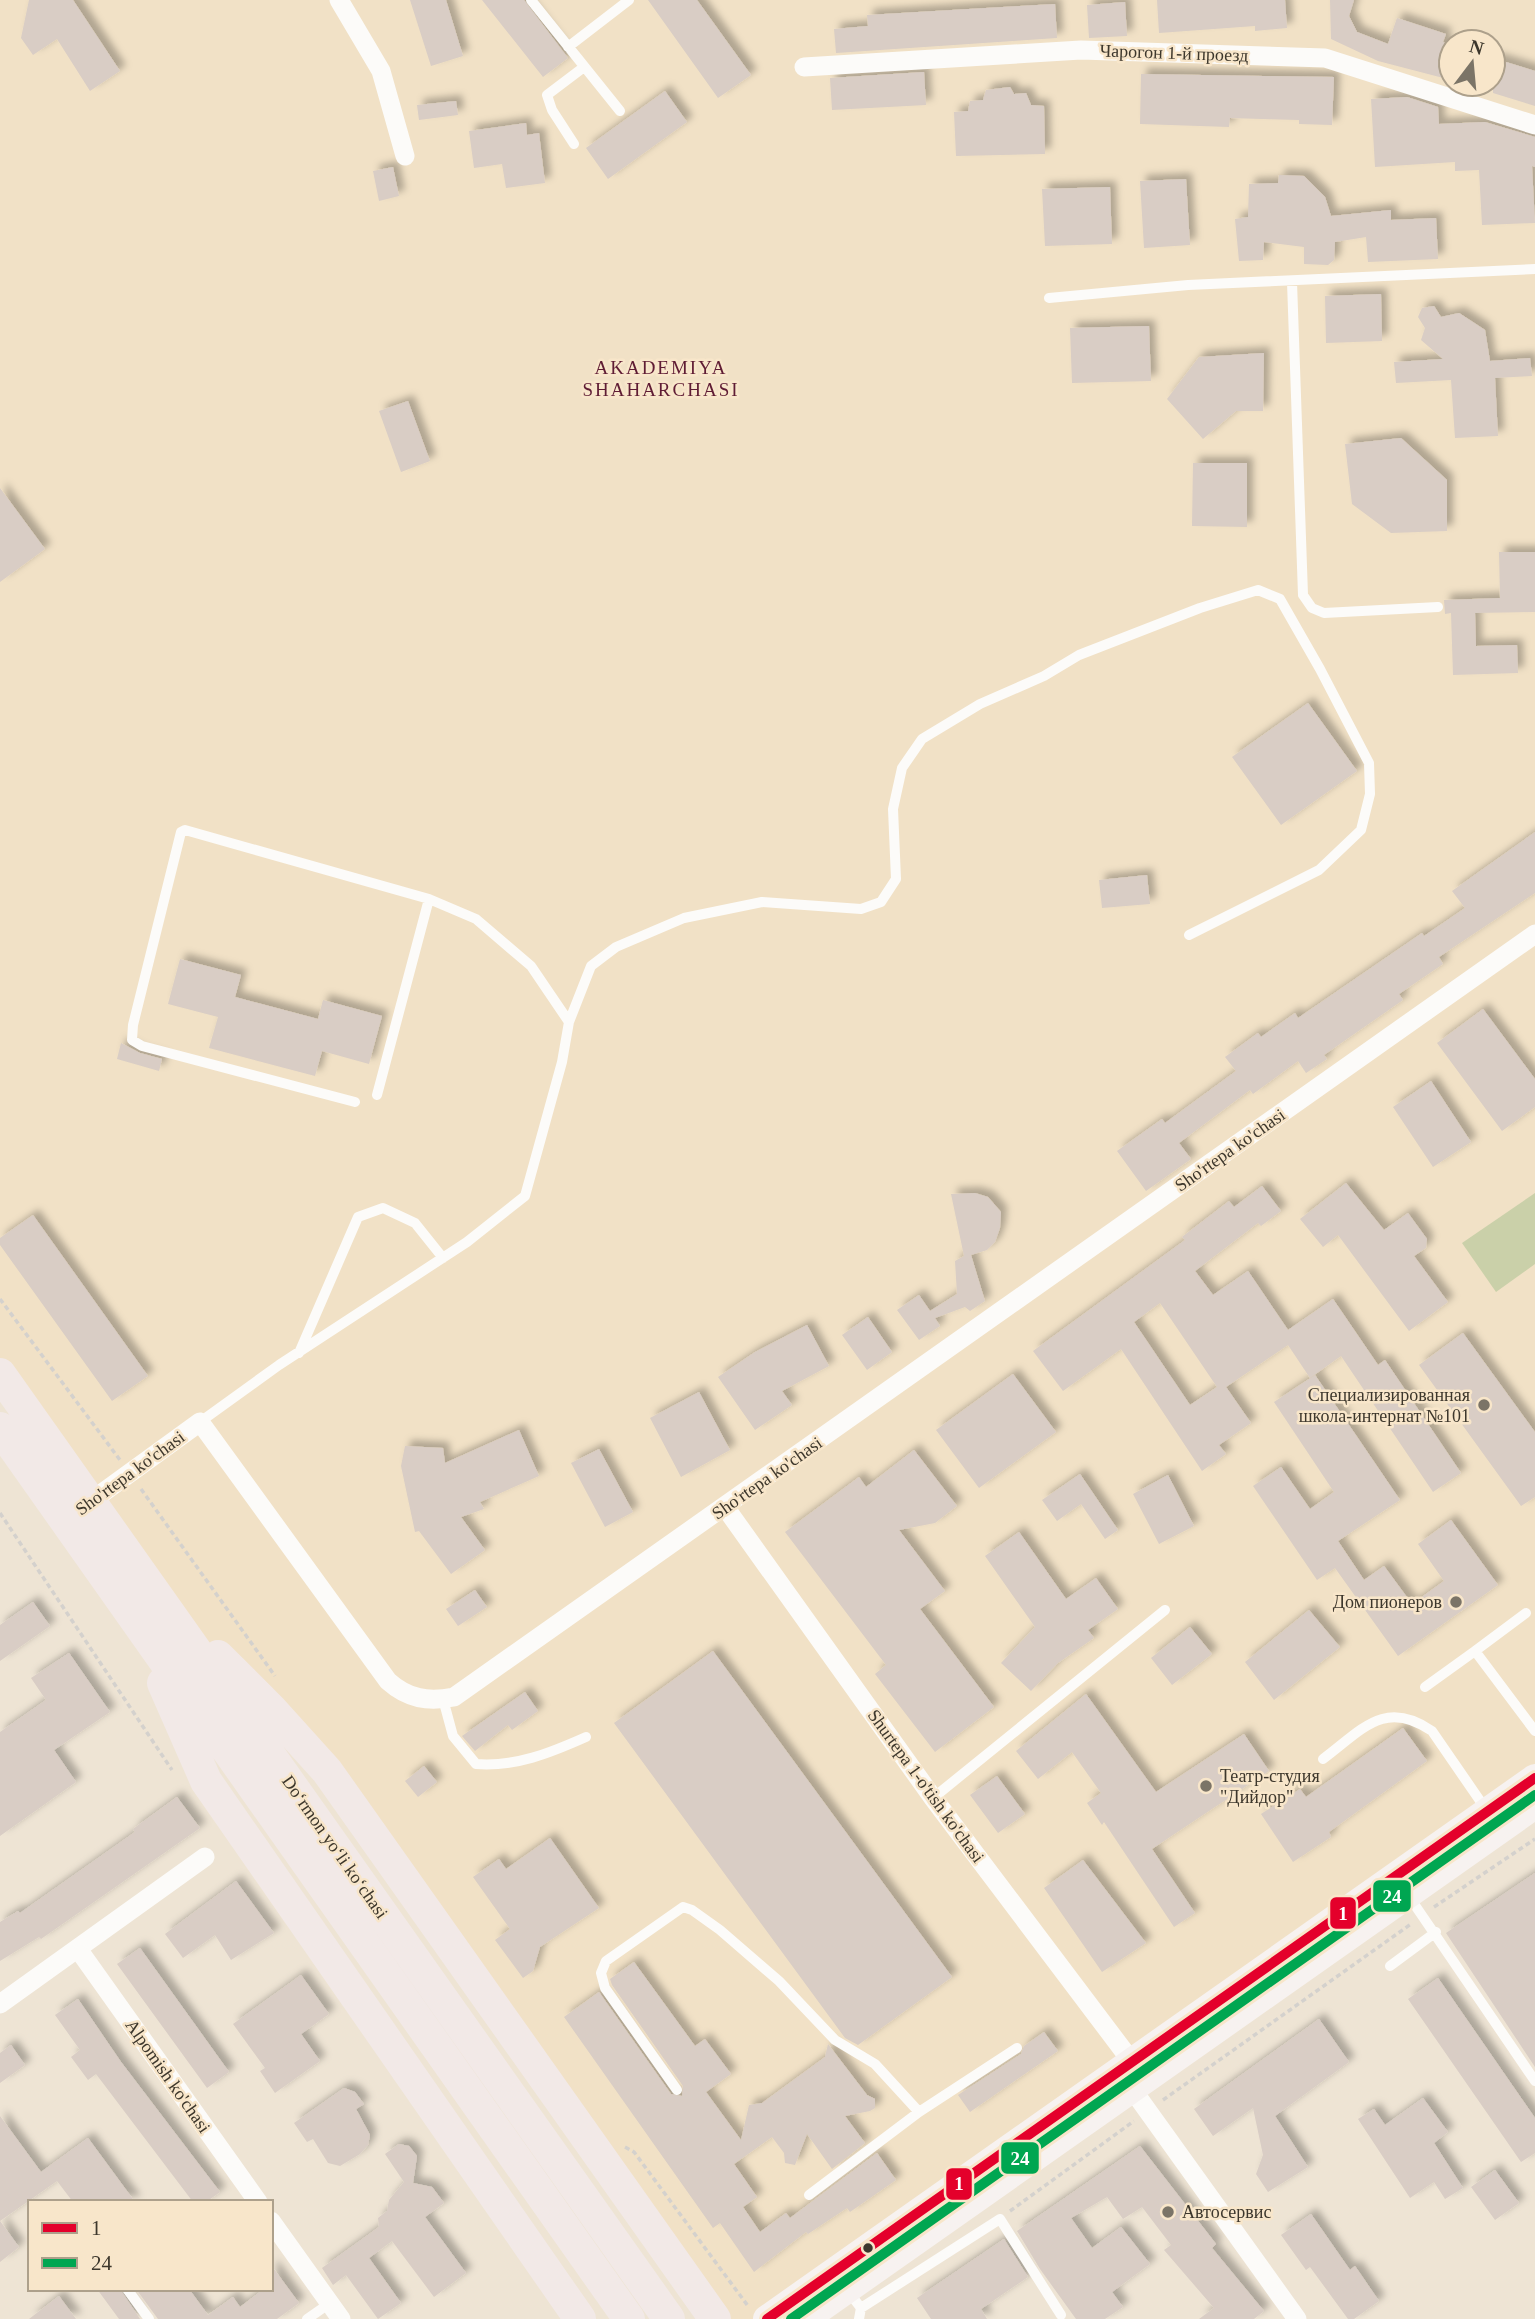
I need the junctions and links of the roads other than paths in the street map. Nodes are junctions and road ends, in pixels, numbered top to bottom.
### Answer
1 (339, 0) edge
2 (531, 0) edge
3 (629, 0) edge
4 (568, 47) junction
5 (584, 66) junction
6 (804, 68) dead end
7 (621, 111) dead end
8 (1535, 125) edge
9 (574, 144) dead end
10 (405, 156) dead end
11 (1535, 269) edge
12 (1292, 282) junction
13 (1049, 298) dead end
14 (1438, 607) dead end
15 (429, 899) junction
16 (1535, 934) edge
17 (1189, 935) dead end
18 (569, 1022) junction
19 (377, 1095) dead end
20 (355, 1102) dead end
21 (443, 1258) junction
22 (299, 1353) junction
23 (0, 1374) edge
24 (200, 1422) junction
25 (0, 1428) edge
26 (90, 1502) junction
27 (725, 1507) junction
28 (65, 1521) junction
29 (158, 1596) junction
30 (1165, 1610) dead end
31 (1527, 1614) dead end
32 (132, 1615) junction
33 (1475, 1651) junction
34 (1425, 1687) dead end
35 (443, 1699) junction
36 (1535, 1731) edge
37 (586, 1737) dead end
38 (1323, 1759) dead end
39 (1535, 1778) edge
40 (933, 1798) junction
41 (1535, 1805) edge
42 (1488, 1811) junction
43 (205, 1857) dead end
44 (1416, 1905) junction
45 (1436, 1932) junction
46 (78, 1949) junction
47 (1390, 1966) dead end
48 (0, 2004) edge
49 (1017, 2048) dead end
50 (1535, 2081) edge
51 (1135, 2082) junction
52 (677, 2090) dead end
53 (919, 2112) junction
54 (810, 2195) dead end
55 (257, 2200) edge
56 (273, 2224) edge
57 (128, 2291) edge
58 (856, 2306) edge
59 (335, 2311) edge
60 (1061, 2315) dead end
61 (149, 2319) edge
62 (307, 2319) edge
63 (580, 2319) edge
64 (629, 2319) edge
65 (669, 2319) edge
66 (715, 2319) edge
67 (767, 2319) edge
68 (805, 2319) edge
69 (1297, 2319) edge

1 - 10 street
2 - 4 lane
3 - 4 lane
4 - 5 lane
5 - 7 lane
5 - 9 lane
6 - 8 street, Чарогон 1-й проезд
11 - 12 lane
12 - 13 lane
12 - 14 lane
15 - 18 lane
15 - 19 lane
15 - 20 lane
16 - 27 street, Sho'rtepa ko'chasi
17 - 18 lane
18 - 21 lane
21 - 22 lane
21 - 22 lane
22 - 24 lane
23 - 26 main road, Do‘rmon yo‘li ko‘chasi
24 - 26 street, Sho'rtepa ko'chasi
24 - 35 street, Sho'rtepa ko'chasi
25 - 28 main road, Do‘rmon yo‘li ko‘chasi
26 - 28 street, Sho'rtepa ko'chasi
26 - 29 main road, Do‘rmon yo‘li ko‘chasi
27 - 35 street, Sho'rtepa ko'chasi
27 - 40 street, Shurtepa 1-o'tish ko'chasi
28 - 32 main road, Do‘rmon yo‘li ko‘chasi
29 - 65 main road, Do‘rmon yo‘li ko‘chasi
29 - 66 main road
30 - 40 lane
31 - 33 lane
32 - 63 main road
32 - 64 main road, Do‘rmon yo‘li ko‘chasi
33 - 34 lane
33 - 36 lane
35 - 37 lane
38 - 42 lane
39 - 42 main road
40 - 51 street, Shurtepa 1-o'tish ko'chasi
41 - 44 main road
42 - 51 main road
43 - 46 street
44 - 45 lane
44 - 51 main road
45 - 47 lane
45 - 50 lane
46 - 48 street
46 - 55 street, Alpomish ko'chasi
49 - 53 lane
51 - 58 main road
51 - 67 main road
51 - 69 street, Shurtepa 1-o'tish ko'chasi
52 - 53 lane
53 - 54 lane
56 - 59 street
57 - 61 lane
58 - 60 lane
58 - 68 main road
59 - 62 lane

